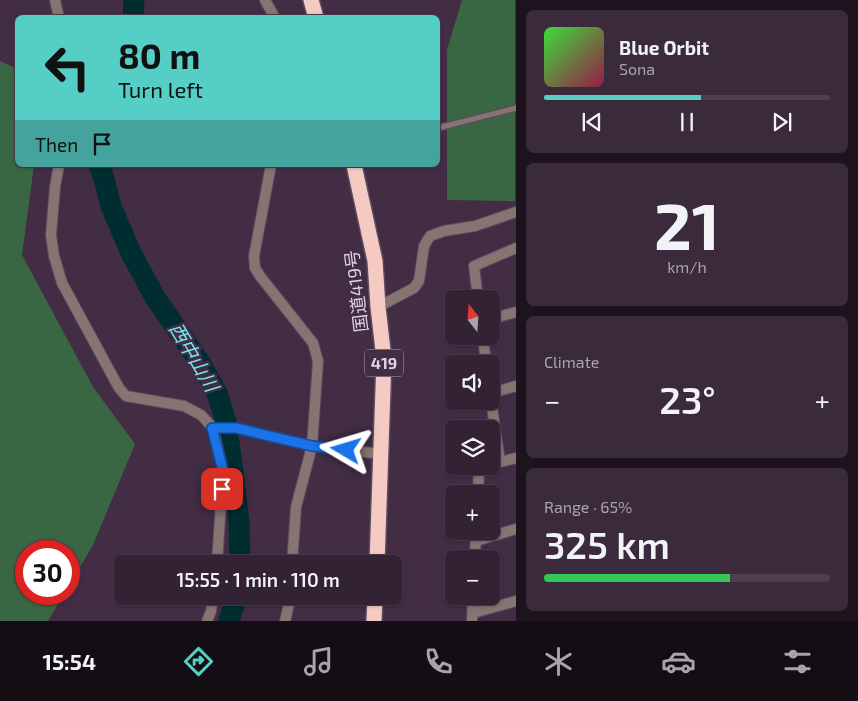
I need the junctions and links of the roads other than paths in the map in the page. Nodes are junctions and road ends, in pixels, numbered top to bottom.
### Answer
1 (55, 0) edge
2 (265, 0) edge
3 (311, 0) edge
4 (58, 15) edge
5 (272, 15) edge
6 (315, 15) edge
7 (516, 108) edge
8 (440, 127) edge
9 (59, 167) edge
10 (271, 167) edge
11 (354, 167) edge
12 (516, 212) edge
13 (516, 248) edge
14 (477, 290) edge
15 (378, 307) junction
16 (516, 312) edge
17 (500, 316) edge
18 (516, 386) edge
19 (500, 390) edge
20 (215, 428) junction
21 (312, 446) junction
22 (381, 454) junction
23 (516, 458) edge
24 (500, 463) edge
25 (516, 529) edge
26 (500, 532) edge
27 (218, 555) edge
28 (293, 555) edge
29 (377, 555) edge
30 (516, 601) edge
31 (212, 605) edge
32 (289, 605) edge
33 (375, 605) edge
34 (473, 617) edge
35 (207, 621) edge
36 (286, 621) edge
37 (374, 621) edge

1 - 4 street
2 - 5 street
3 - 6 highway
7 - 8 lane
9 - 20 street
10 - 21 street
11 - 15 highway, 国道419号 / 419
12 - 15 street
13 - 14 street
15 - 22 highway, 国道419号 / 419
16 - 17 street
18 - 19 street
20 - 21 street
20 - 27 street
21 - 22 street
21 - 28 street
22 - 29 highway, 国道419号 / 419
23 - 24 street
25 - 26 street
30 - 34 street
31 - 35 street
32 - 36 street
33 - 37 highway

